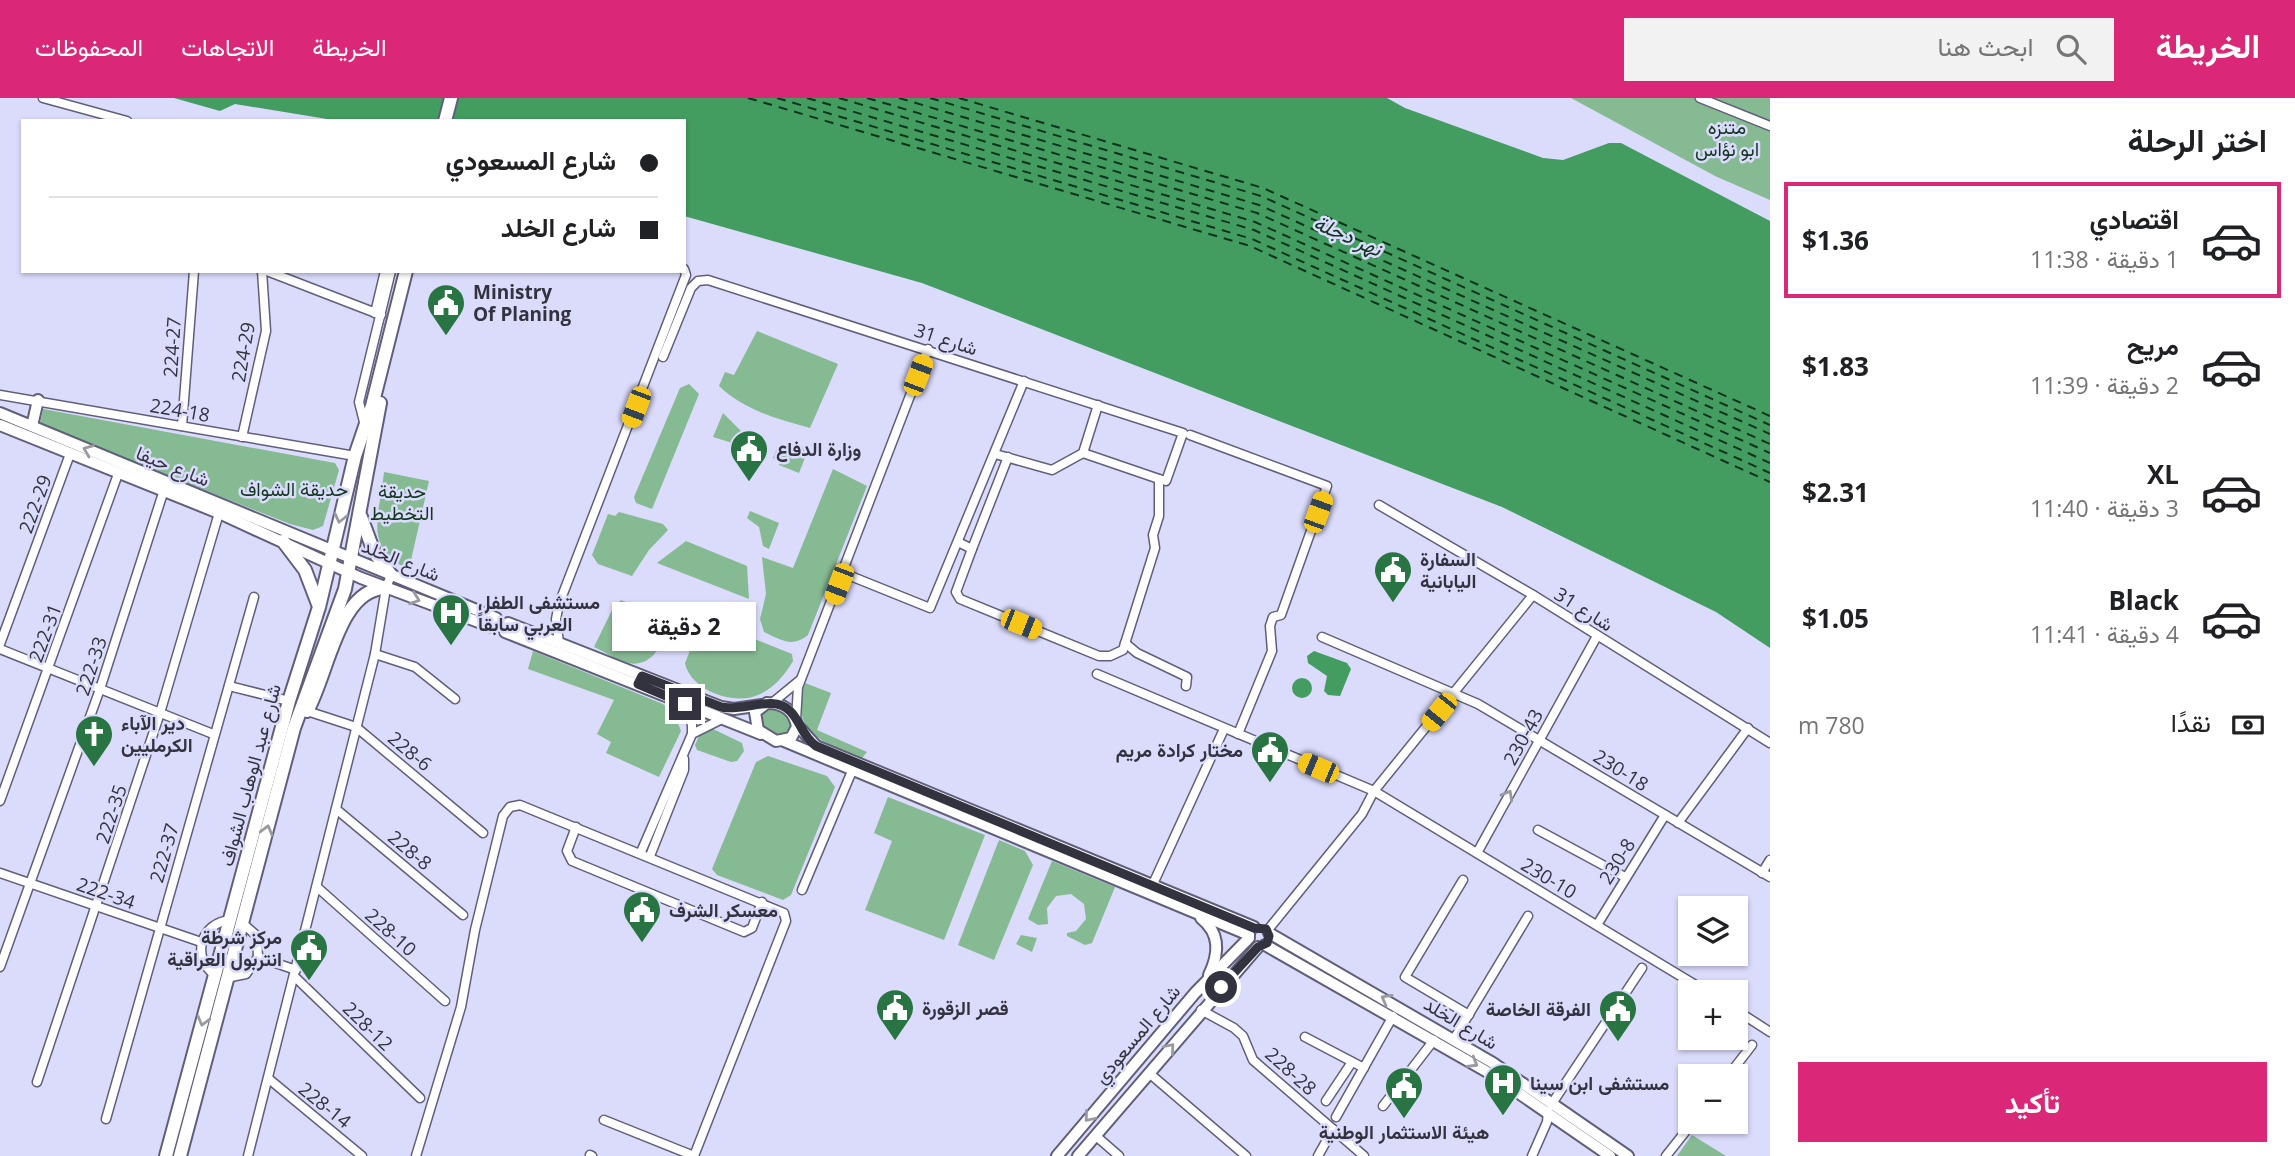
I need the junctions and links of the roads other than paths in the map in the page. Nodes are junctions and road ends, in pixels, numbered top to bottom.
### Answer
1 (43, 98) edge
2 (451, 98) edge
3 (458, 98) edge
4 (1700, 98) edge
5 (120, 119) edge
6 (446, 119) edge
7 (453, 119) edge
8 (1770, 126) edge
9 (194, 273) edge
10 (264, 273) edge
11 (269, 273) edge
12 (385, 273) edge
13 (390, 273) edge
14 (406, 273) edge
15 (413, 273) edge
16 (684, 273) edge
17 (378, 314) junction
18 (928, 349) junction
19 (663, 357) dead end
20 (1024, 381) junction
21 (0, 395) edge
22 (38, 400) junction
23 (1098, 405) junction
24 (375, 407) junction
25 (0, 413) edge
26 (0, 425) edge
27 (32, 426) junction
28 (182, 426) junction
29 (365, 426) junction
30 (1186, 433) junction
31 (242, 437) junction
32 (1083, 453) junction
33 (70, 454) junction
34 (995, 454) junction
35 (355, 456) junction
36 (1008, 457) junction
37 (118, 474) junction
38 (1159, 479) junction
39 (163, 493) junction
40 (1379, 505) dead end
41 (359, 510) junction
42 (219, 513) junction
43 (283, 541) junction
44 (958, 542) junction
45 (972, 549) junction
46 (331, 557) junction
47 (352, 559) junction
48 (349, 573) junction
49 (843, 573) junction
50 (391, 575) junction
51 (386, 588) junction
52 (1533, 595) junction
53 (254, 597) dead end
54 (319, 607) junction
55 (1597, 636) junction
56 (1322, 637) dead end
57 (0, 643) edge
58 (559, 643) junction
59 (1125, 643) junction
60 (0, 649) edge
61 (374, 654) junction
62 (49, 669) junction
63 (1097, 674) dead end
64 (803, 675) junction
65 (640, 680) junction
66 (229, 686) junction
67 (1186, 687) dead end
68 (100, 689) junction
69 (1455, 692) junction
70 (454, 699) dead end
71 (289, 701) junction
72 (685, 704) junction
73 (767, 704) junction
74 (307, 711) junction
75 (160, 713) junction
76 (722, 719) junction
77 (796, 722) junction
78 (356, 727) junction
79 (294, 728) junction
80 (1748, 728) junction
81 (1224, 729) junction
82 (213, 734) junction
83 (692, 734) junction
84 (761, 734) junction
85 (1238, 734) junction
86 (1540, 738) junction
87 (784, 741) junction
88 (1770, 743) edge
89 (852, 771) junction
90 (1374, 792) junction
91 (0, 801) edge
92 (336, 809) junction
93 (1665, 815) junction
94 (1678, 823) junction
95 (576, 827) junction
96 (1538, 830) dead end
97 (484, 833) dead end
98 (1477, 853) junction
99 (646, 854) junction
100 (1770, 860) edge
101 (0, 873) edge
102 (1766, 875) edge
103 (1625, 877) junction
104 (1463, 880) dead end
105 (32, 884) junction
106 (1153, 884) junction
107 (317, 887) junction
108 (802, 890) dead end
109 (762, 902) junction
110 (97, 906) junction
111 (1196, 914) junction
112 (464, 915) dead end
113 (1528, 916) dead end
114 (236, 921) junction
115 (1597, 925) junction
116 (159, 927) junction
117 (1258, 932) junction
118 (201, 942) junction
119 (1261, 946) junction
120 (258, 957) junction
121 (0, 967) edge
122 (1642, 968) dead end
123 (295, 973) junction
124 (221, 977) junction
125 (1687, 980) edge
126 (1206, 982) junction
127 (445, 1002) dead end
128 (1201, 1010) junction
129 (1469, 1015) junction
130 (1393, 1016) junction
131 (1748, 1018) edge
132 (1770, 1032) edge
133 (1306, 1037) dead end
134 (1454, 1039) junction
135 (1434, 1040) junction
136 (1752, 1045) dead end
137 (1352, 1062) junction
138 (1737, 1064) edge
139 (1364, 1068) junction
140 (1149, 1073) junction
141 (269, 1079) junction
142 (37, 1082) dead end
143 (419, 1098) dead end
144 (1326, 1101) dead end
145 (1383, 1106) dead end
146 (1551, 1107) junction
147 (1336, 1117) dead end
148 (106, 1119) dead end
149 (604, 1120) dead end
150 (1333, 1129) junction
151 (1683, 1134) edge
152 (1096, 1136) junction
153 (166, 1156) edge
154 (180, 1156) edge
155 (248, 1156) edge
156 (362, 1156) edge
157 (416, 1156) edge
158 (694, 1156) edge
159 (1057, 1156) edge
160 (1078, 1156) edge
161 (1119, 1156) edge
162 (1246, 1156) edge
163 (1318, 1156) edge
164 (1364, 1156) edge
165 (1532, 1156) edge
166 (1610, 1156) edge
167 (1628, 1156) edge
168 (1666, 1156) edge

1 - 5 street
2 - 6 main road
3 - 7 main road
4 - 8 street
9 - 28 street, 224-27
10 - 31 street, 224-29
11 - 17 street
12 - 17 street
13 - 17 street
14 - 24 main road
15 - 24 main road
16 - 58 street
17 - 29 street
18 - 19 street, شارع 31
18 - 20 street, شارع 31
18 - 49 street
20 - 23 street, شارع 31
20 - 34 street
21 - 22 street, 224-18
22 - 27 main road
22 - 28 street, 224-18
23 - 30 street, شارع 31
23 - 32 street
24 - 29 main road, شارع عبد الوهاب الشواف
24 - 41 main road, شارع عبد الوهاب الشواف
25 - 27 main road, شارع حيفا
26 - 33 main road, شارع حيفا
46 -> 27 main road, شارع حيفا
28 - 31 street, 224-18
29 - 35 main road, شارع عبد الوهاب الشواف
30 - 38 street
30 - 85 street, شارع 31
31 - 35 street, 224-18
32 - 36 street
32 - 38 street
33 - 37 main road, شارع حيفا
33 - 57 street, 222-29
34 - 36 street
34 - 44 street
35 -> 46 main road, شارع عبد الوهاب الشواف
36 - 45 street
37 - 39 main road, شارع حيفا
37 - 62 street, 222-31
38 - 59 street
39 - 42 main road, شارع حيفا
39 - 68 street, 222-33
40 - 52 street, شارع 31
41 - 47 main road, شارع عبد الوهاب الشواف
41 - 50 main road
42 - 43 main road, شارع حيفا
42 - 75 street, 222-35
43 - 46 main road, شارع حيفا
43 - 54 main road
44 - 45 street
44 - 49 street
45 - 59 street
46 - 47 main road, شارع الخلد
46 - 48 main road, شارع الخلد
46 - 54 main road, شارع عبد الوهاب الشواف
47 - 48 main road, شارع عبد الوهاب الشواف
47 - 50 main road, شارع الخلد
48 - 51 main road, شارع الخلد
48 - 79 main road, شارع عبد الوهاب الشواف
49 - 64 street
50 - 51 street
51 -> 50 main road, شارع الخلد
51 - 61 street
51 - 74 main road
52 - 55 street, شارع 31
52 - 69 street
53 - 66 street, 222-37
54 - 71 main road, شارع عبد الوهاب الشواف
55 - 80 street, شارع 31
55 - 86 street, 230-43
56 - 69 street, 230-18
58 - 65 main road
58 - 65 main road
59 - 67 street
60 - 62 street
61 - 70 street
61 - 78 street
62 - 68 street
62 - 91 street, 222-31
63 - 81 street, 230-10
64 - 73 street
64 - 77 street
65 - 72 main road
65 - 73 main road
66 - 71 street
66 - 82 street, 222-37
68 - 75 street
68 - 105 street, 222-33
69 - 86 street, 230-18
69 - 90 street
71 - 114 main road, شارع عبد الوهاب الشواف
72 - 76 main road
72 - 83 street
73 - 77 main road
73 - 84 main road
74 - 78 street, 228-6
74 - 79 main road
75 - 82 street
75 - 110 street, 222-35
76 - 83 street
76 - 84 main road
77 - 87 main road
77 - 106 main road, شارع الخلد
78 - 92 street
78 - 97 street, 228-6
114 -> 79 main road, شارع عبد الوهاب الشواف
80 - 88 street, شارع 31
80 - 94 street
81 - 85 street, 230-10
81 - 106 street
82 - 116 street, 222-37
83 - 99 street
84 - 87 main road
85 - 90 street, 230-10
86 - 93 street, 230-18
98 -> 86 street, 230-43
87 - 89 main road, شارع الخلد
89 - 108 street
89 - 111 main road, شارع الخلد
90 - 98 street, 230-10
90 - 117 street
92 - 107 street
92 - 112 street, 228-8
93 - 94 street, 230-18
93 - 103 street, 230-8
94 - 102 street, 230-18
95 - 99 street
95 - 109 street
95 - 157 street
96 - 103 street
98 - 115 street, 230-10
99 - 109 street
100 - 102 street
101 - 105 street, 222-34
103 - 115 street, 230-8
104 - 129 street
105 - 110 street, 222-34
105 - 121 street, 222-33
106 - 117 main road, شارع الخلد
107 - 123 street
107 - 127 street, 228-10
109 - 158 street
110 - 116 street, 222-34
110 - 142 street, 222-35
111 - 117 main road, شارع الخلد
111 - 126 main road
113 - 129 street
114 - 118 street
114 - 120 street
114 - 124 main road, شارع عبد الوهاب الشواف
115 - 125 street, 230-10
116 - 118 street, 222-34
116 - 148 street, 222-37
117 - 119 main road
117 - 119 main road, شارع الخلد
117 - 126 main road, شارع المسعودي
134 -> 117 main road, شارع الخلد
118 - 124 street
119 - 128 main road, شارع المسعودي
119 - 130 main road, شارع الخلد
120 - 123 street
120 - 124 street
122 - 146 street
123 - 141 street
123 - 143 street, 228-12
124 -> 153 main road, شارع عبد الوهاب الشواف
124 - 154 main road, شارع عبد الوهاب الشواف
126 -> 159 main road, شارع المسعودي
140 -> 128 main road, شارع المسعودي
128 - 150 street, 228-28
129 - 134 street
130 - 135 main road, شارع الخلد
130 - 139 street
131 - 132 street
133 - 137 street
134 - 146 main road, شارع الخلد
135 - 145 street
135 -> 146 main road, شارع الخلد
136 - 138 street
137 - 139 street
137 - 144 street
139 - 147 street
140 - 152 main road, شارع المسعودي
140 - 162 street
141 - 155 street
141 - 156 street, 228-14
146 - 165 street
146 - 166 main road, شارع الخلد
146 - 167 main road, شارع الخلد
149 - 158 street
150 - 163 street
150 - 164 street, 228-28
151 - 168 street
152 - 160 main road, شارع المسعودي
152 - 161 street

